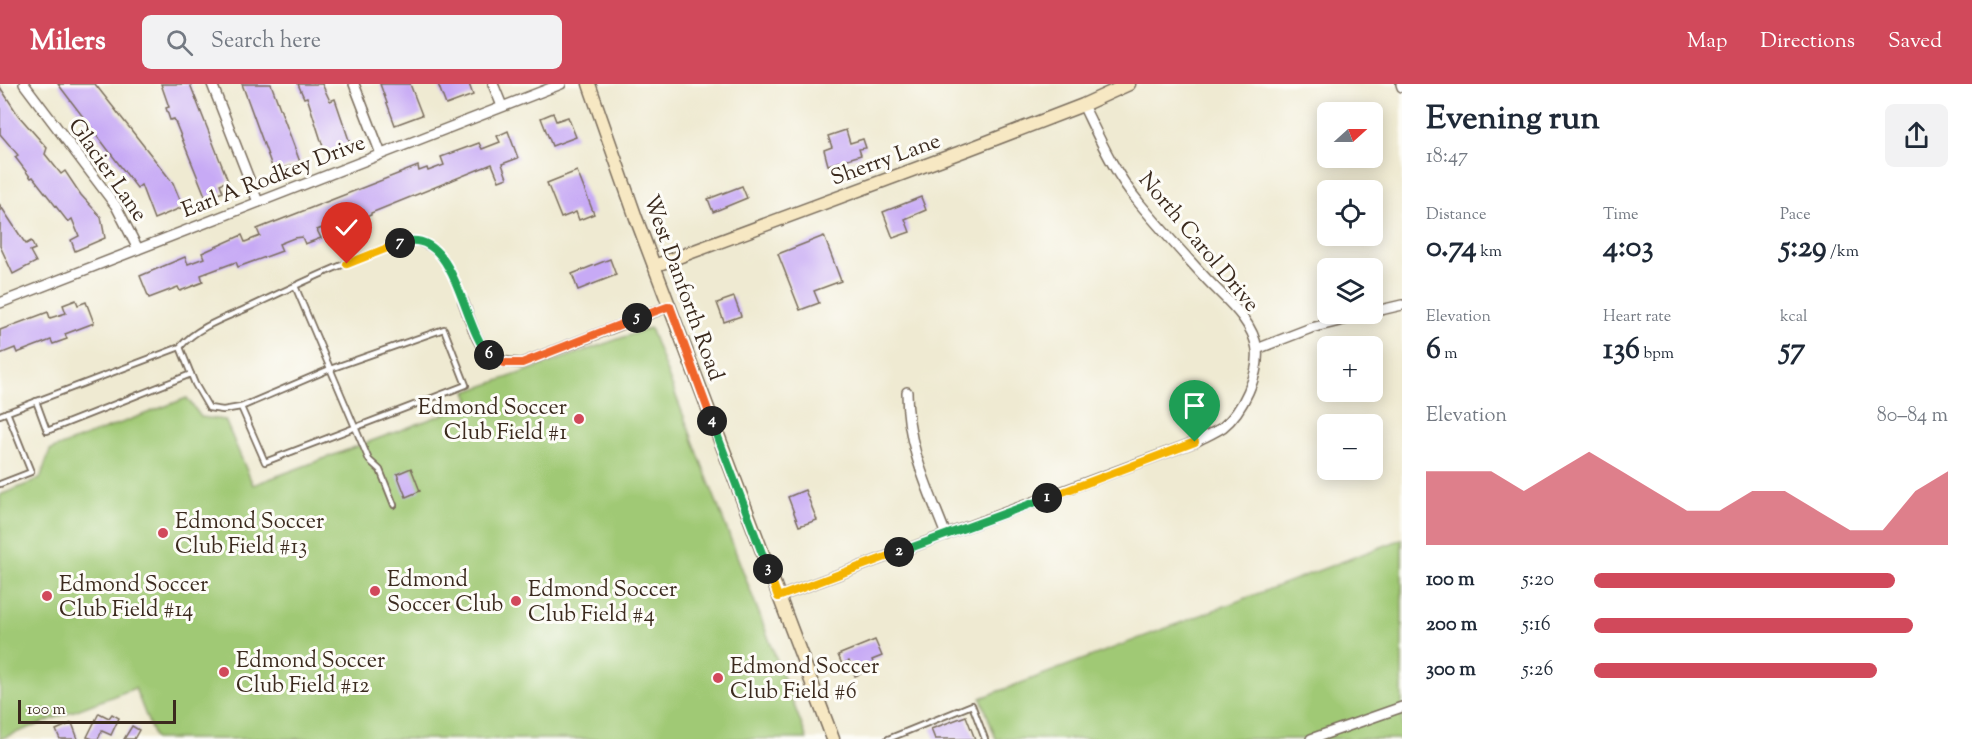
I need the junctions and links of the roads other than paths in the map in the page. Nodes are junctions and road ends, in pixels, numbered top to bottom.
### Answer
1 (24, 84) edge
2 (212, 84) edge
3 (354, 84) edge
4 (494, 84) edge
5 (561, 84) edge
6 (589, 84) edge
7 (1129, 84) edge
8 (1083, 105) junction
9 (502, 106) junction
10 (381, 154) junction
11 (258, 202) junction
12 (138, 249) junction
13 (654, 266) junction
14 (295, 286) junction
15 (463, 301) joint
16 (0, 303) edge
17 (1402, 305) edge
18 (670, 306) junction
19 (1383, 310) edge
20 (1327, 324) edge
21 (180, 347) junction
22 (1257, 349) junction
23 (330, 369) junction
24 (190, 374) junction
25 (907, 392) dead end
26 (36, 401) junction
27 (241, 407) junction
28 (7, 412) junction
29 (0, 415) edge
30 (355, 427) junction
31 (0, 484) edge
32 (394, 505) dead end
33 (946, 535) junction
34 (778, 597) junction
35 (1402, 707) edge
36 (909, 731) junction
37 (833, 739) edge
38 (888, 739) edge
39 (912, 739) edge
40 (985, 739) edge
41 (1311, 739) edge

1 - 12 street, Glacier Lane
2 - 11 street
3 - 10 street
4 - 9 street
5 - 9 street, Earl A Rodkey Drive
6 - 13 main road, West Danforth Road
7 - 8 main road, Sherry Lane
8 - 13 main road, Sherry Lane
8 - 22 street, North Carol Drive
9 - 10 street, Earl A Rodkey Drive
10 - 11 street, Earl A Rodkey Drive
11 - 12 street, Earl A Rodkey Drive
12 - 16 street, Earl A Rodkey Drive
13 - 18 main road, West Danforth Road
14 - 15 lane
14 - 21 lane
14 - 23 lane
15 - 18 street
17 - 19 street
18 - 34 main road, West Danforth Road
20 - 22 street
21 - 24 lane
21 - 26 lane
22 - 33 street
23 - 27 lane
23 - 30 lane
23 - 30 lane
24 - 26 lane
24 - 27 lane
25 - 33 street
26 - 28 lane
27 - 30 lane
28 - 29 lane
28 - 31 lane
30 - 32 lane
33 - 34 street
34 - 37 main road, West Danforth Road
35 - 41 street
36 - 38 lane
36 - 39 lane
36 - 40 lane

